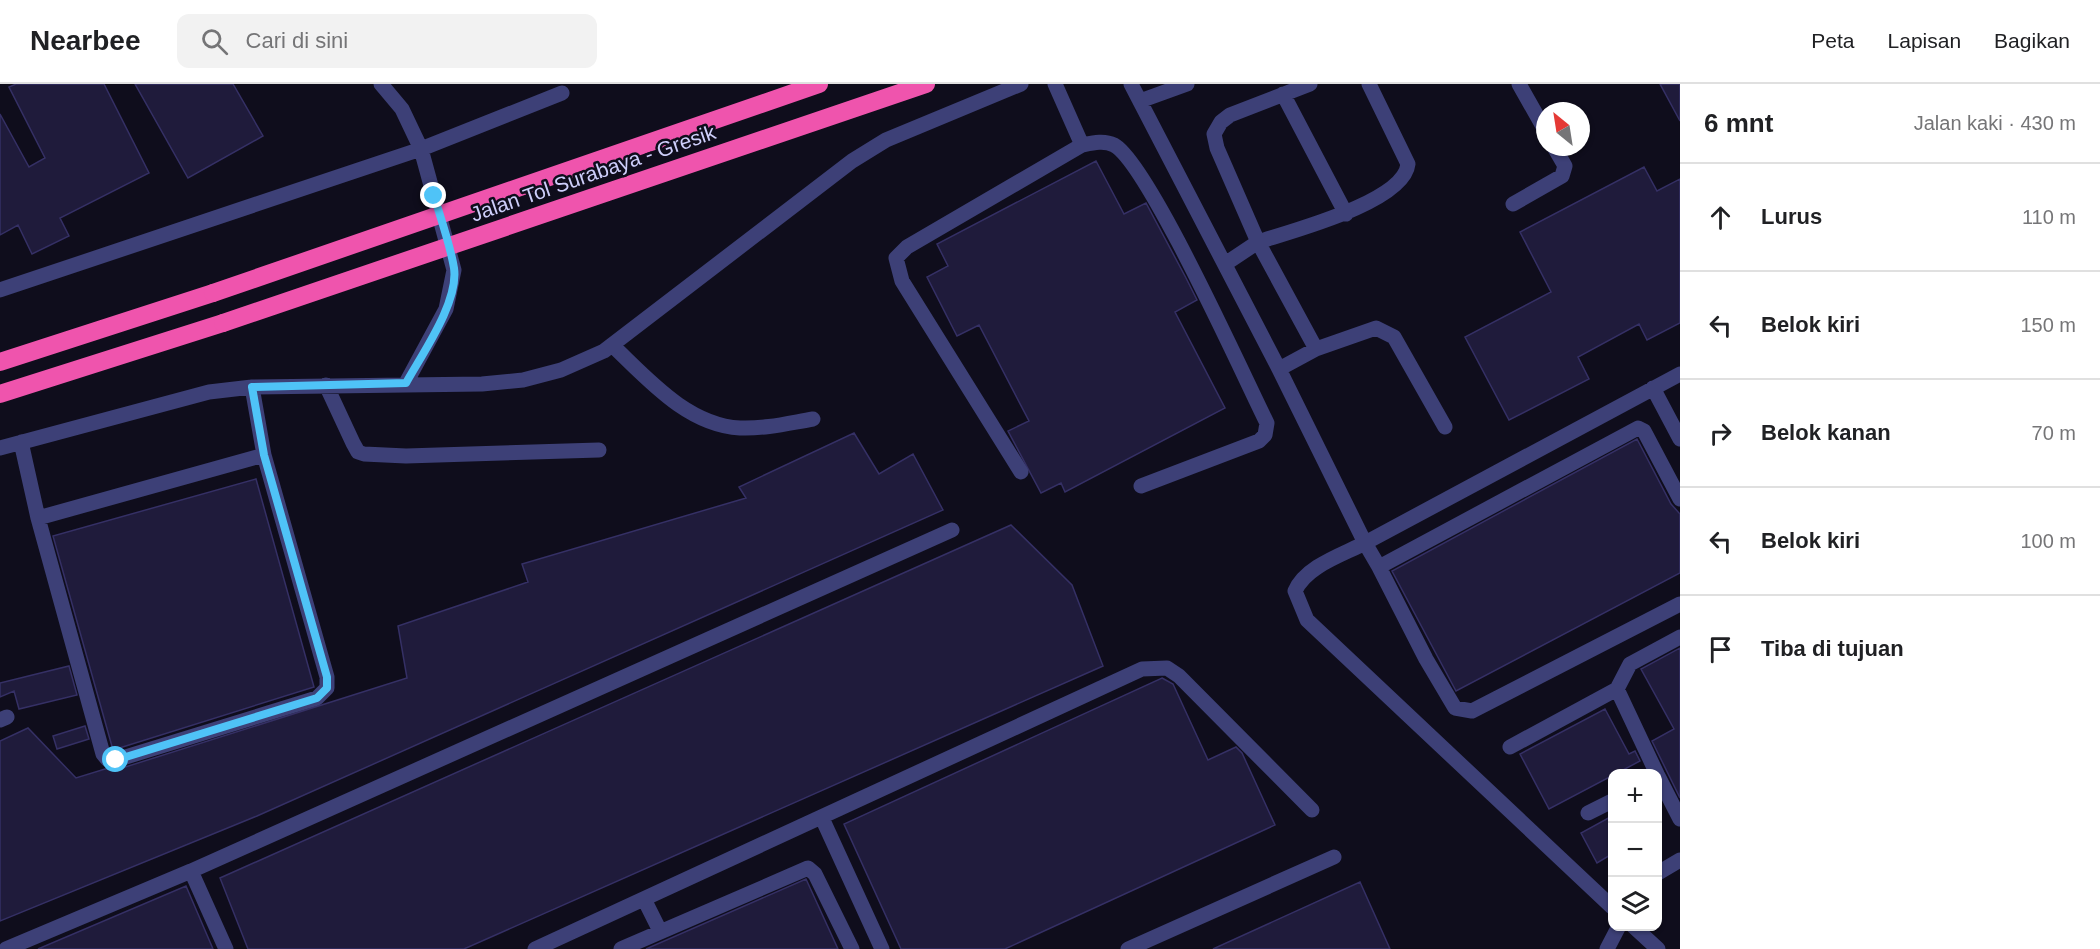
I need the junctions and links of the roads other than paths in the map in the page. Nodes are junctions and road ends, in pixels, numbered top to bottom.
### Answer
1 (381, 84) edge
2 (819, 84) edge
3 (926, 84) edge
4 (1021, 84) edge
5 (1055, 84) edge
6 (1131, 84) edge
7 (1187, 84) edge
8 (1310, 84) edge
9 (1369, 84) edge
10 (1519, 84) edge
11 (562, 93) dead end
12 (1283, 94) junction
13 (1140, 101) junction
14 (1536, 114) edge
15 (1082, 145) junction
16 (421, 149) junction
17 (1559, 156) edge
18 (1513, 204) dead end
19 (1346, 214) junction
20 (1258, 242) junction
21 (1225, 264) junction
22 (0, 290) edge
23 (612, 345) junction
24 (1316, 349) junction
25 (0, 362) edge
26 (1279, 369) junction
27 (1680, 374) edge
28 (406, 383) junction
29 (326, 385) junction
30 (252, 387) junction
31 (1653, 388) junction
32 (0, 394) edge
33 (813, 419) dead end
34 (1445, 427) dead end
35 (1680, 440) edge
36 (21, 442) junction
37 (0, 448) edge
38 (599, 450) dead end
39 (264, 455) junction
40 (1021, 472) dead end
41 (1141, 486) dead end
42 (1680, 499) edge
43 (38, 518) junction
44 (952, 530) dead end
45 (1365, 543) junction
46 (1378, 567) junction
47 (1680, 604) edge
48 (1680, 637) edge
49 (1617, 689) junction
50 (1510, 747) dead end
51 (1655, 769) edge
52 (1662, 784) edge
53 (1608, 803) edge
54 (1312, 810) dead end
55 (1588, 813) dead end
56 (822, 818) junction
57 (1680, 819) edge
58 (1334, 857) dead end
59 (1680, 860) edge
60 (1662, 871) edge
61 (191, 872) junction
62 (644, 899) junction
63 (1608, 899) edge
64 (1617, 931) edge
65 (1638, 931) edge
66 (660, 932) junction
67 (875, 947) edge
68 (6, 949) edge
69 (226, 949) edge
70 (535, 949) edge
71 (621, 949) edge
72 (852, 949) edge
73 (1128, 949) edge
74 (1606, 949) edge
75 (1658, 949) edge

1 - 16 street
2 - 25 highway, Jalan Tol Surabaya - Gresik, bridge
3 - 32 highway, Jalan Tol Surabaya - Gresik, bridge
4 - 23 street
5 - 15 street
6 - 13 street
7 - 13 street
8 - 12 street
9 - 19 street
10 - 14 street
11 - 16 street
12 - 19 street
12 - 20 street
13 - 21 street
15 - 40 street
15 - 41 street
16 - 22 street
16 - 28 street
17 - 18 street
19 - 20 street
20 - 21 street
20 - 24 street
21 - 26 street
23 - 28 street
23 - 33 street
24 - 26 street
24 - 34 street
26 - 45 street
27 - 31 street
28 - 29 street
29 - 30 street
29 - 38 street
30 - 36 street
30 - 39 street
31 - 35 street
31 - 45 street
36 - 37 street
36 - 43 street
39 - 43 street
39 - 43 street
42 - 46 street
44 - 61 street
45 - 46 street
45 - 63 street
46 - 47 street
48 - 49 street
49 - 50 street
49 - 51 street
52 - 57 street
53 - 55 street
54 - 56 street
56 - 62 street
56 - 67 street
58 - 73 street
59 - 60 street
61 - 68 street
61 - 69 street
62 - 66 street
62 - 70 street
64 - 74 street
65 - 75 street
66 - 71 street
66 - 72 street

